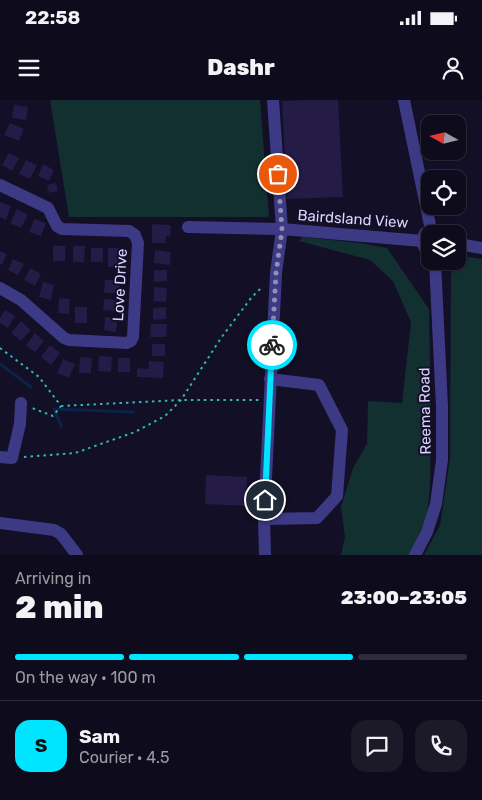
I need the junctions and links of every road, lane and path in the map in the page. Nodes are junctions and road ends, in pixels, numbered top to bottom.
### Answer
1 (272, 100) edge
2 (404, 100) edge
3 (0, 185) edge
4 (435, 225) edge
5 (188, 227) dead end
6 (282, 230) junction
7 (421, 240) edge
8 (466, 245) edge
9 (482, 248) edge
10 (435, 270) edge
11 (276, 273) junction
12 (0, 288) edge
13 (0, 348) edge
14 (270, 379) junction
15 (181, 400) junction
16 (269, 400) junction
17 (21, 403) joint
18 (61, 406) junction
19 (6, 458) edge
20 (264, 520) junction
21 (0, 523) edge
22 (77, 555) edge
23 (265, 555) edge
24 (415, 555) edge

1 - 6 street
2 - 4 street
3 - 12 street, Love Drive
5 - 6 street, Bairdsland View
6 - 7 street, Bairdsland View
6 - 11 street, Bairdsland View
8 - 9 street
10 - 24 street, Reema Road
11 - 14 street, Bairdsland View
11 - 15 path
13 - 18 path
14 - 16 street, Bairdsland View
14 - 20 street
15 - 16 path
15 - 18 path
15 - 19 path
16 - 20 street, Bairdsland View
17 - 18 path
17 - 19 street
20 - 23 street, Bairdsland View
21 - 22 street

